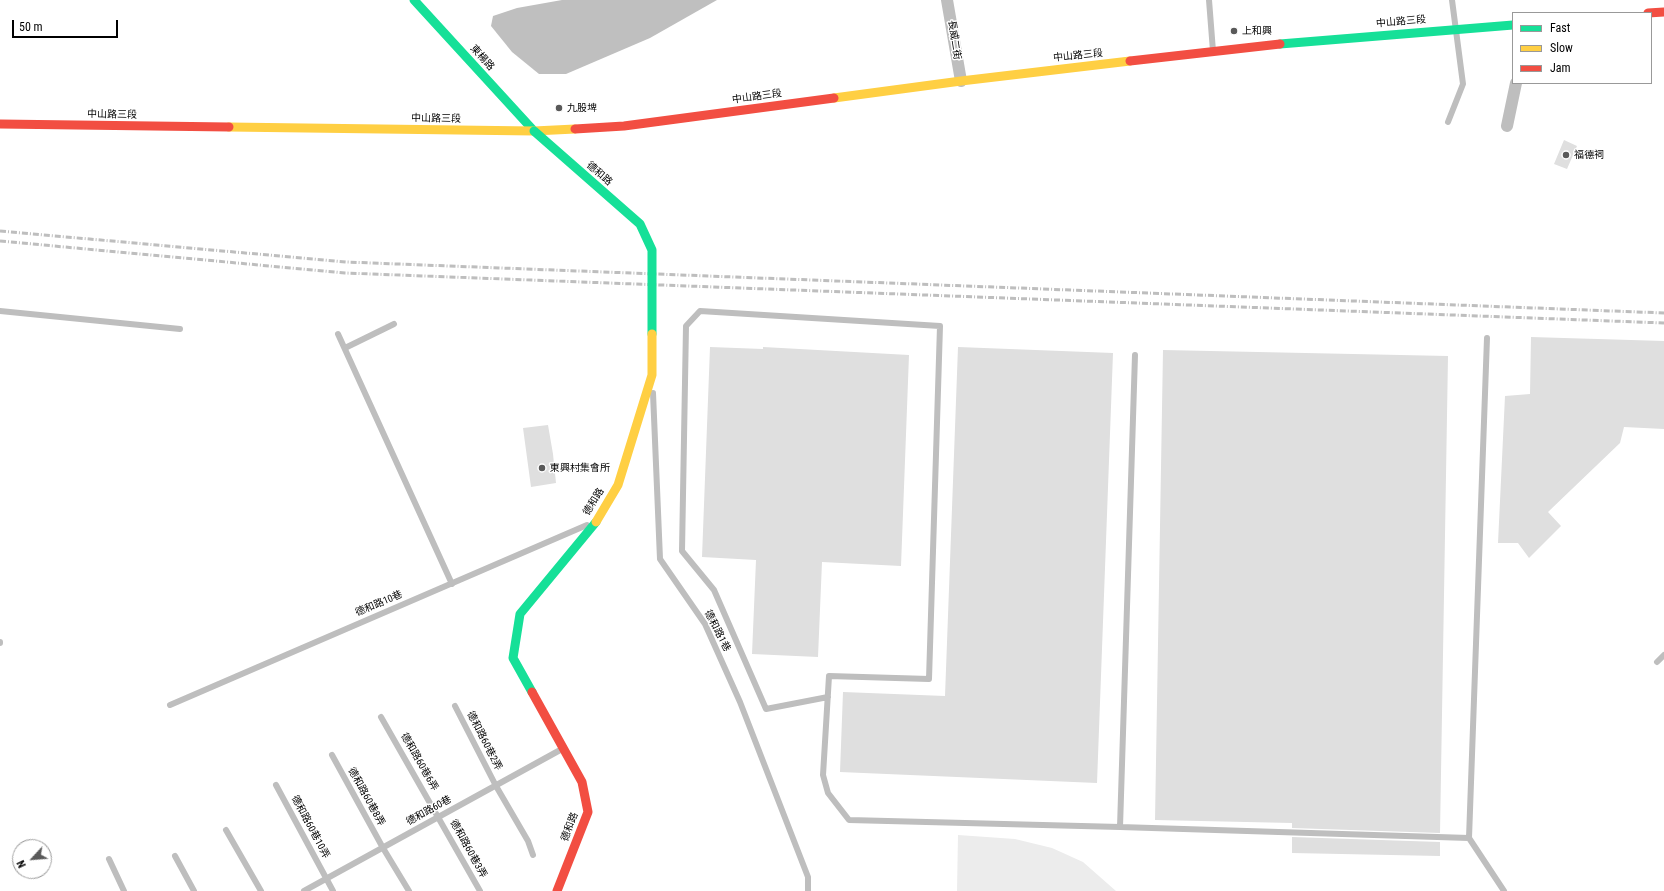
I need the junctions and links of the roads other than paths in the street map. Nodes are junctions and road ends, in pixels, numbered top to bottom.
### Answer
1 (414, 0) edge
2 (948, 0) edge
3 (1209, 0) edge
4 (1452, 0) edge
5 (1664, 12) edge
6 (1652, 13) edge
7 (1512, 25) edge
8 (1456, 29) junction
9 (1213, 52) junction
10 (961, 81) junction
11 (1516, 84) edge
12 (1448, 122) dead end
13 (0, 124) edge
14 (1507, 126) dead end
15 (534, 131) junction
16 (0, 310) edge
17 (394, 324) dead end
18 (180, 329) dead end
19 (338, 334) dead end
20 (1487, 338) dead end
21 (345, 348) junction
22 (1135, 355) dead end
23 (652, 375) junction
24 (596, 522) junction
25 (452, 584) junction
26 (1664, 655) edge
27 (1657, 662) dead end
28 (828, 697) junction
29 (170, 705) dead end
30 (455, 706) dead end
31 (381, 717) dead end
32 (564, 749) junction
33 (332, 755) dead end
34 (276, 785) dead end
35 (496, 786) junction
36 (439, 817) junction
37 (1120, 827) junction
38 (226, 830) dead end
39 (1469, 838) junction
40 (383, 848) junction
41 (533, 855) dead end
42 (174, 856) dead end
43 (108, 859) dead end
44 (326, 879) junction
45 (124, 891) edge
46 (194, 891) edge
47 (261, 891) edge
48 (304, 891) edge
49 (333, 891) edge
50 (409, 891) edge
51 (480, 891) edge
52 (557, 891) edge
53 (808, 891) edge
54 (1504, 891) edge

1 - 15 street, 東楊路
2 - 10 street, 長威二街
3 - 9 lane
4 - 8 lane
5 - 6 street
7 - 8 street, 中山路三段
8 - 9 street, 中山路三段
8 - 12 lane
9 - 10 street, 中山路三段
10 - 15 street, 中山路三段
11 - 14 street
13 - 15 street, 中山路三段
15 - 23 street, 德和路, bridge
16 - 18 lane
17 - 21 lane
19 - 21 lane
20 - 39 lane
21 - 25 lane
22 - 37 lane
23 - 24 street, 德和路, bridge
23 - 53 lane, 德和路1巷
24 - 25 lane, 德和路10巷
24 - 32 street, 德和路
25 - 29 lane, 德和路10巷
26 - 27 lane
28 - 28 lane
28 - 37 lane
30 - 35 lane, 德和路60巷2弄
31 - 36 lane, 德和路60巷6弄
32 - 35 lane, 德和路60巷
32 - 52 street, 德和路
33 - 40 lane, 德和路60巷8弄
34 - 44 lane, 德和路60巷10弄
35 - 36 lane, 德和路60巷
35 - 41 lane, 德和路60巷2弄
36 - 40 lane, 德和路60巷
36 - 51 lane, 德和路60巷3弄
37 - 39 lane
38 - 47 lane
39 - 54 lane
40 - 44 lane, 德和路60巷
40 - 50 lane, 德和路60巷8弄
42 - 46 lane
43 - 45 lane
44 - 48 lane, 德和路60巷
44 - 49 lane, 德和路60巷10弄

